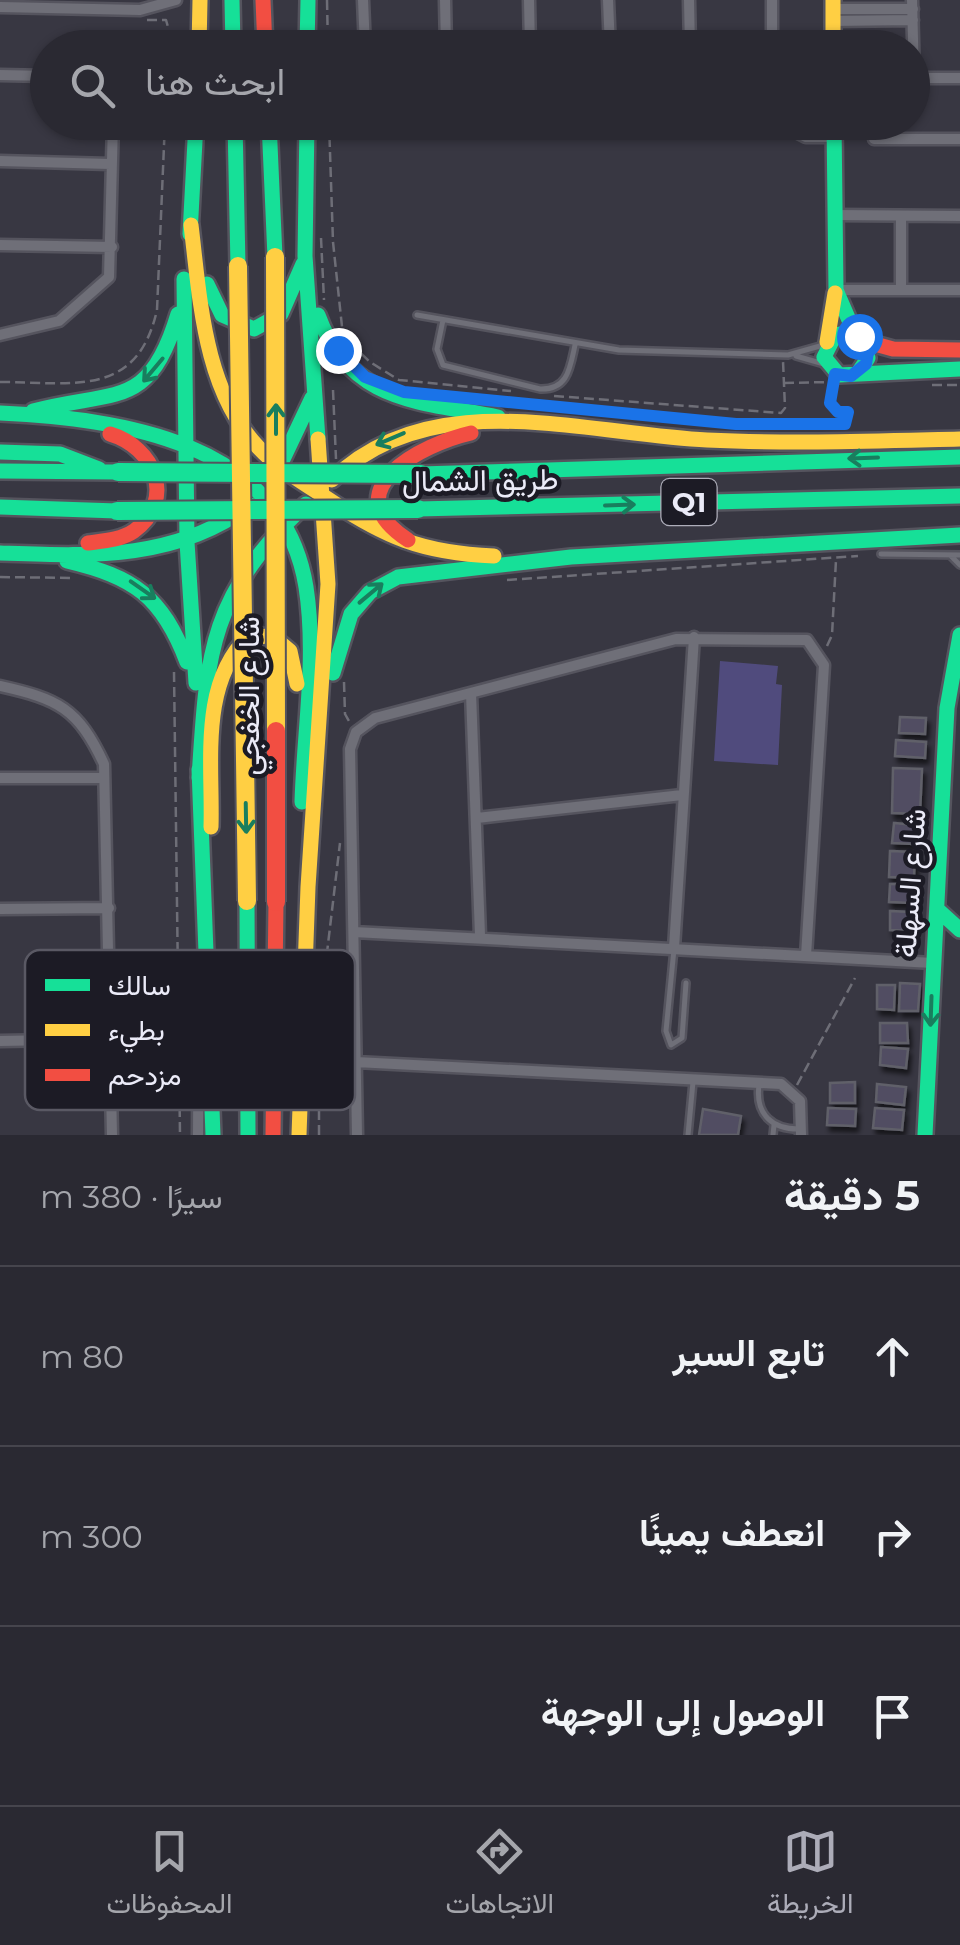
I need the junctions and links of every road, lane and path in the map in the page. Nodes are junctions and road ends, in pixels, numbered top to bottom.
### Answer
1 (176, 0) edge
2 (200, 0) edge
3 (232, 0) edge
4 (263, 0) edge
5 (308, 0) edge
6 (327, 0) edge
7 (363, 0) edge
8 (445, 0) edge
9 (529, 0) edge
10 (608, 0) edge
11 (689, 0) edge
12 (772, 0) edge
13 (0, 7) edge
14 (140, 10) junction
15 (833, 10) edge
16 (913, 10) edge
17 (169, 30) edge
18 (199, 30) edge
19 (233, 30) edge
20 (264, 30) edge
21 (307, 30) edge
22 (328, 30) edge
23 (364, 30) edge
24 (446, 30) edge
25 (530, 30) edge
26 (609, 30) edge
27 (690, 30) edge
28 (772, 30) edge
29 (0, 76) edge
30 (30, 76) edge
31 (930, 78) edge
32 (960, 78) edge
33 (930, 139) edge
34 (960, 139) edge
35 (111, 140) edge
36 (164, 140) edge
37 (195, 140) edge
38 (234, 140) edge
39 (270, 140) edge
40 (306, 140) edge
41 (330, 140) edge
42 (834, 140) edge
43 (0, 161) edge
44 (110, 164) junction
45 (835, 215) junction
46 (901, 216) junction
47 (960, 216) edge
48 (320, 221) dead end
49 (191, 225) junction
50 (0, 245) edge
51 (112, 247) junction
52 (305, 256) junction
53 (184, 279) junction
54 (836, 290) junction
55 (902, 290) junction
56 (960, 290) edge
57 (325, 313) dead end
58 (417, 315) dead end
59 (443, 320) junction
60 (0, 335) edge
61 (860, 337) junction
62 (826, 343) junction
63 (574, 345) junction
64 (960, 350) edge
65 (785, 354) junction
66 (960, 369) edge
67 (858, 372) junction
68 (831, 374) junction
69 (0, 382) edge
70 (784, 382) junction
71 (324, 389) junction
72 (526, 393) dead end
73 (544, 395) dead end
74 (473, 398) dead end
75 (0, 413) edge
76 (23, 414) junction
77 (521, 423) junction
78 (960, 439) edge
79 (187, 440) junction
80 (0, 452) edge
81 (960, 456) edge
82 (280, 468) junction
83 (0, 471) edge
84 (111, 472) junction
85 (338, 474) junction
86 (319, 493) junction
87 (260, 496) junction
88 (960, 496) edge
89 (0, 507) edge
90 (284, 523) junction
91 (960, 536) edge
92 (187, 542) junction
93 (9, 554) edge
94 (438, 554) junction
95 (882, 554) joint
96 (949, 554) junction
97 (960, 554) edge
98 (572, 557) junction
99 (836, 558) junction
100 (960, 565) edge
101 (0, 577) edge
102 (83, 578) dead end
103 (497, 580) dead end
104 (960, 635) edge
105 (694, 637) junction
106 (822, 656) junction
107 (174, 663) dead end
108 (344, 674) dead end
109 (0, 686) edge
110 (954, 689) edge
111 (196, 690) junction
112 (471, 693) junction
113 (304, 724) junction
114 (356, 732) junction
115 (0, 778) edge
116 (104, 778) junction
117 (200, 778) junction
118 (682, 796) junction
119 (478, 818) junction
120 (341, 833) dead end
121 (308, 887) junction
122 (204, 896) junction
123 (109, 908) junction
124 (0, 909) edge
125 (937, 910) junction
126 (960, 930) edge
127 (354, 932) junction
128 (480, 935) junction
129 (674, 948) junction
130 (110, 950) edge
131 (178, 950) edge
132 (199, 950) edge
133 (206, 950) edge
134 (247, 950) edge
135 (275, 950) edge
136 (306, 950) edge
137 (327, 950) edge
138 (354, 950) edge
139 (806, 956) junction
140 (932, 962) junction
141 (855, 978) dead end
142 (686, 983) dead end
143 (355, 997) edge
144 (0, 1040) edge
145 (25, 1040) edge
146 (356, 1062) junction
147 (694, 1079) junction
148 (760, 1082) junction
149 (794, 1091) junction
150 (180, 1110) edge
151 (212, 1110) edge
152 (248, 1110) edge
153 (273, 1110) edge
154 (300, 1110) edge
155 (774, 1125) junction
156 (801, 1132) edge
157 (180, 1135) edge
158 (213, 1135) edge
159 (248, 1135) edge
160 (273, 1135) edge
161 (299, 1135) edge
162 (357, 1135) edge
163 (688, 1135) edge
164 (773, 1135) edge
165 (925, 1135) edge

1 - 14 street
2 - 18 main road
3 - 19 main road
4 - 20 main road
5 - 21 main road
6 - 22 path
7 - 23 street
8 - 24 street
9 - 25 street
10 - 26 street
11 - 27 street
12 - 28 street
13 - 14 street
14 - 17 path
15 - 16 street
29 - 30 street
31 - 32 street
33 - 34 street
35 - 44 street
36 - 69 path
37 - 49 main road
38 -> 134 main road, شارع الخفجي, bridge
135 -> 39 main road, شارع الخفجي, bridge
40 - 52 main road
41 - 72 path
42 - 45 main road
43 - 44 street
44 - 51 street
45 - 46 street
45 - 54 main road
46 - 47 street
46 - 55 street
48 - 57 path
49 - 52 main road
49 - 53 main road
49 - 82 main road
50 - 51 street
51 - 60 street
52 - 71 main road
52 - 77 main road
53 -> 76 main road
53 - 79 main road
54 - 55 street
54 - 61 main road
54 - 62 main road
55 - 56 street
58 - 59 lane
59 - 63 lane
59 - 63 lane
61 - 62 main road
61 - 64 main road
61 - 67 main road
62 - 65 lane
62 - 68 main road
63 - 65 lane
65 - 68 lane
65 - 70 path
66 - 67 main road
67 - 68 main road
68 - 70 path
68 - 74 path
70 - 73 path
71 - 82 main road
71 - 85 path
71 - 86 main road
75 - 76 main road
76 - 79 main road
76 - 93 main road
77 - 78 main road
77 -> 85 main road
77 - 94 main road
79 - 87 main road
79 - 92 main road
80 - 84 main road
81 -> 84 main road, طريق الشمال / Q1, bridge
82 - 86 main road
82 - 87 main road
83 - 84 main road, طريق الشمال / Q1
85 - 86 main road
86 - 90 main road
86 - 94 main road
86 - 121 main road
87 - 90 main road
87 - 92 main road
89 -> 88 main road, طريق الشمال / Q1, bridge
90 - 113 main road
90 - 117 main road
91 - 98 main road
92 - 93 main road
92 - 111 main road
93 -> 111 main road
94 - 98 main road
95 - 96 lane
95 - 99 path
96 - 97 lane
96 - 100 lane
121 -> 98 main road
99 - 103 path
99 - 106 path
101 - 102 path
104 - 110 main road, شارع السهلة
105 - 106 street
105 - 112 street
105 - 118 street
106 - 139 street
107 - 131 path
108 - 114 path
109 - 116 street
110 - 125 main road, شارع السهلة
111 - 117 main road
112 - 114 street
112 - 119 street
113 - 121 main road
113 - 122 main road
114 - 127 street
115 - 116 street
116 - 123 street
117 - 122 main road
118 - 119 street
118 - 129 street
119 - 128 street
120 - 137 path
121 - 136 main road
122 - 132 street
122 - 133 main road
123 - 124 street
123 - 130 street
125 - 126 main road
125 - 140 main road, شارع السهلة
127 - 128 street
127 - 138 street
128 - 129 street
129 - 139 street
129 - 142 lane
139 - 140 street
140 -> 165 main road, شارع السهلة
141 - 149 path
143 - 146 street
144 - 145 street
146 - 147 street
146 - 162 street
147 - 148 street
147 - 163 lane
148 - 149 street
148 - 155 lane
149 - 156 street
150 - 157 path
151 - 158 main road
152 -> 159 main road, شارع الخفجي, bridge
160 -> 153 main road, شارع الخفجي, bridge
154 - 161 main road
155 - 156 lane
155 - 164 lane

